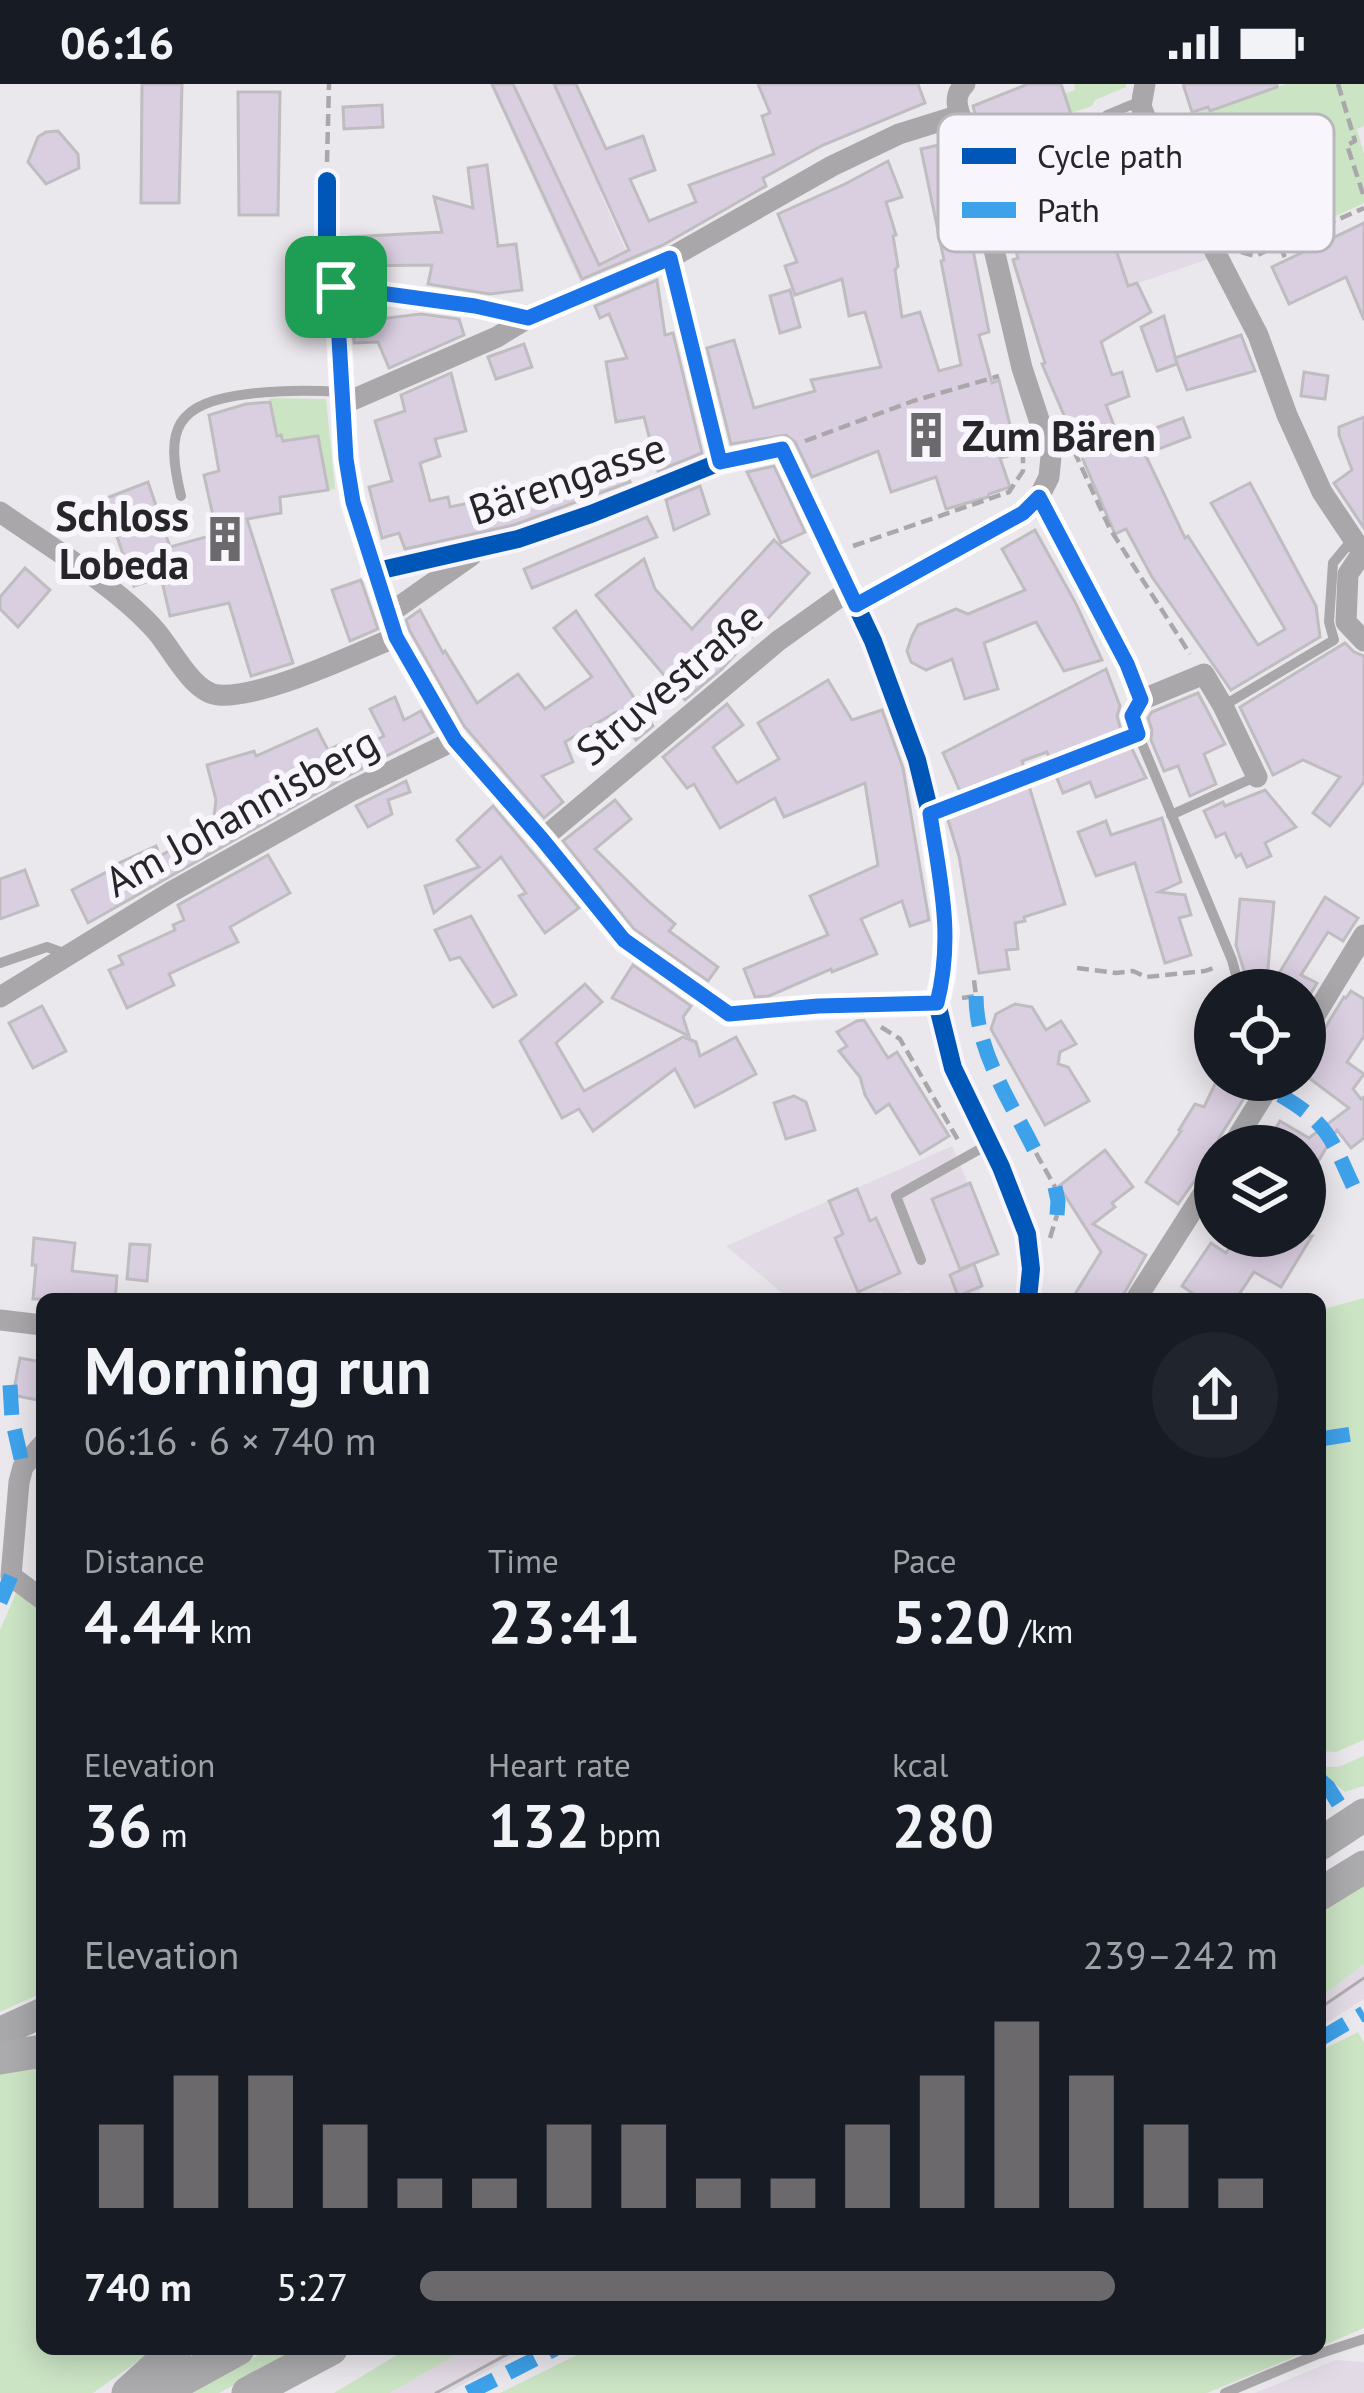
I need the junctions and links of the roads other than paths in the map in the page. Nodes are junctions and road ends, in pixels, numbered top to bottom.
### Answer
1 (965, 84) edge
2 (1143, 95) edge
3 (960, 114) edge
4 (1109, 114) edge
5 (938, 122) edge
6 (327, 181) road end
7 (994, 252) edge
8 (1216, 252) edge
9 (670, 258) junction
10 (336, 287) junction
11 (528, 318) junction
12 (342, 398) junction
13 (720, 462) junction
14 (182, 496) dead end
15 (1039, 497) junction
16 (0, 512) edge
17 (1360, 547) edge
18 (481, 548) junction
19 (373, 572) junction
20 (852, 598) junction
21 (387, 615) junction
22 (396, 637) junction
23 (1364, 640) edge
24 (1141, 700) junction
25 (1223, 706) junction
26 (1138, 734) junction
27 (455, 740) junction
28 (1256, 777) joint
29 (930, 814) junction
30 (1171, 814) junction
31 (542, 839) junction
32 (1364, 935) edge
33 (69, 955) junction
34 (0, 963) edge
35 (1234, 969) edge
36 (0, 997) edge
37 (1326, 997) edge
38 (937, 1003) junction
39 (989, 1144) junction
40 (1194, 1208) edge
41 (921, 1260) dead end
42 (1029, 1293) edge
43 (1140, 1293) edge
44 (0, 1320) edge
45 (36, 1324) edge
46 (36, 1452) edge
47 (19, 1482) junction
48 (0, 1498) edge
49 (36, 1595) edge
50 (1364, 1815) edge
51 (1326, 1840) edge
52 (1364, 1867) edge
53 (1326, 1890) edge
54 (36, 2016) edge
55 (0, 2032) edge
56 (36, 2052) edge
57 (0, 2058) edge
58 (1364, 2339) edge
59 (1326, 2351) edge
60 (169, 2355) edge
61 (227, 2355) edge
62 (1316, 2355) edge
63 (316, 2356) edge
64 (128, 2393) edge
65 (158, 2393) edge
66 (248, 2393) edge
67 (266, 2393) edge
68 (1225, 2393) edge

1 - 3 street
2 - 4 lane
5 - 9 street
6 - 10 street
7 - 15 street
8 - 17 street
9 - 11 street
9 - 13 street
10 - 11 street
10 - 12 street
11 - 12 street
12 - 14 lane
12 - 19 street
13 - 18 street, Bärengasse
13 - 20 street, Bärengasse
15 - 20 street, Struvestraße
15 - 24 street
16 - 22 street
17 - 23 street
17 - 25 lane
18 - 19 street, Bärengasse
18 - 21 street, Bärengasse
19 - 21 street
20 - 29 street
20 - 31 street, Struvestraße
21 - 22 street
22 - 27 street
24 - 25 street
24 - 26 street
25 - 28 street
26 - 29 lane
26 - 30 lane
27 - 31 street
27 - 33 street, Am Johannisberg
28 - 30 lane
29 - 38 street
30 - 35 lane
31 - 38 street
32 - 37 street
33 - 34 lane, Am Johannisberg
33 - 36 street, Am Johannisberg
38 - 39 street
39 - 41 lane
39 - 42 street
40 - 43 street
44 - 45 street
46 - 47 street
47 - 48 street
47 - 49 street
50 - 51 main road
52 - 53 main road
54 - 55 main road
56 - 57 main road
58 - 59 lane
60 - 64 main road
61 - 65 main road
62 - 68 lane
63 - 66 main road
63 - 67 main road

